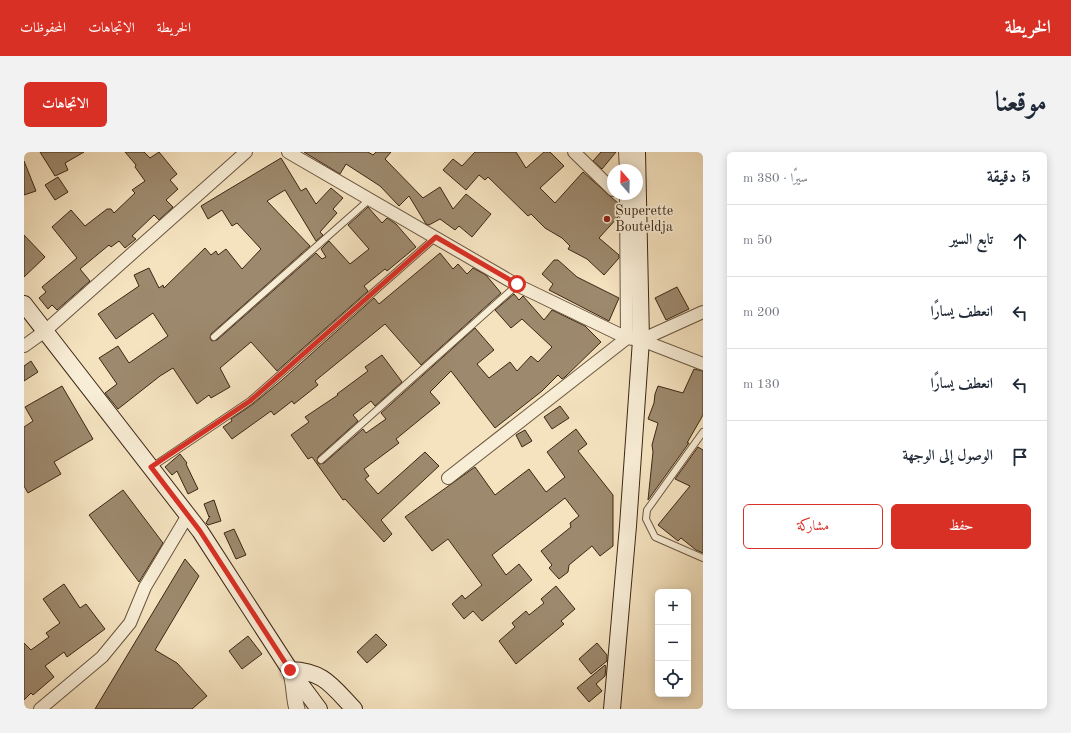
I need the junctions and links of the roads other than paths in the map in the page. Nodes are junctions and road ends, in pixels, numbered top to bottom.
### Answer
1 (246, 152) edge
2 (288, 152) edge
3 (574, 152) edge
4 (625, 152) edge
5 (637, 152) edge
6 (626, 164) edge
7 (607, 184) edge
8 (371, 199) junction
9 (631, 203) edge
10 (436, 237) junction
11 (517, 284) junction
12 (24, 304) edge
13 (703, 312) edge
14 (45, 331) junction
15 (214, 337) dead end
16 (634, 339) junction
17 (24, 346) edge
18 (703, 364) edge
19 (703, 432) edge
20 (321, 460) dead end
21 (151, 467) junction
22 (448, 478) dead end
23 (188, 515) junction
24 (703, 558) edge
25 (290, 670) junction
26 (40, 709) edge
27 (297, 709) edge
28 (319, 709) edge
29 (354, 709) edge
30 (612, 709) edge

1 - 14 street
2 - 8 street
3 - 7 street
4 - 6 street
5 - 9 main road
8 - 10 street
8 - 15 lane
9 - 16 main road
10 - 11 street
10 - 21 lane
11 - 16 street
11 - 20 lane
12 - 14 main road
13 - 16 street
14 - 17 street
14 - 21 main road
16 - 18 street
16 - 22 street
16 - 30 main road
19 - 24 lane
21 - 23 main road
23 - 25 main road
23 - 26 street
25 - 27 street
25 - 28 main road
25 - 29 main road

